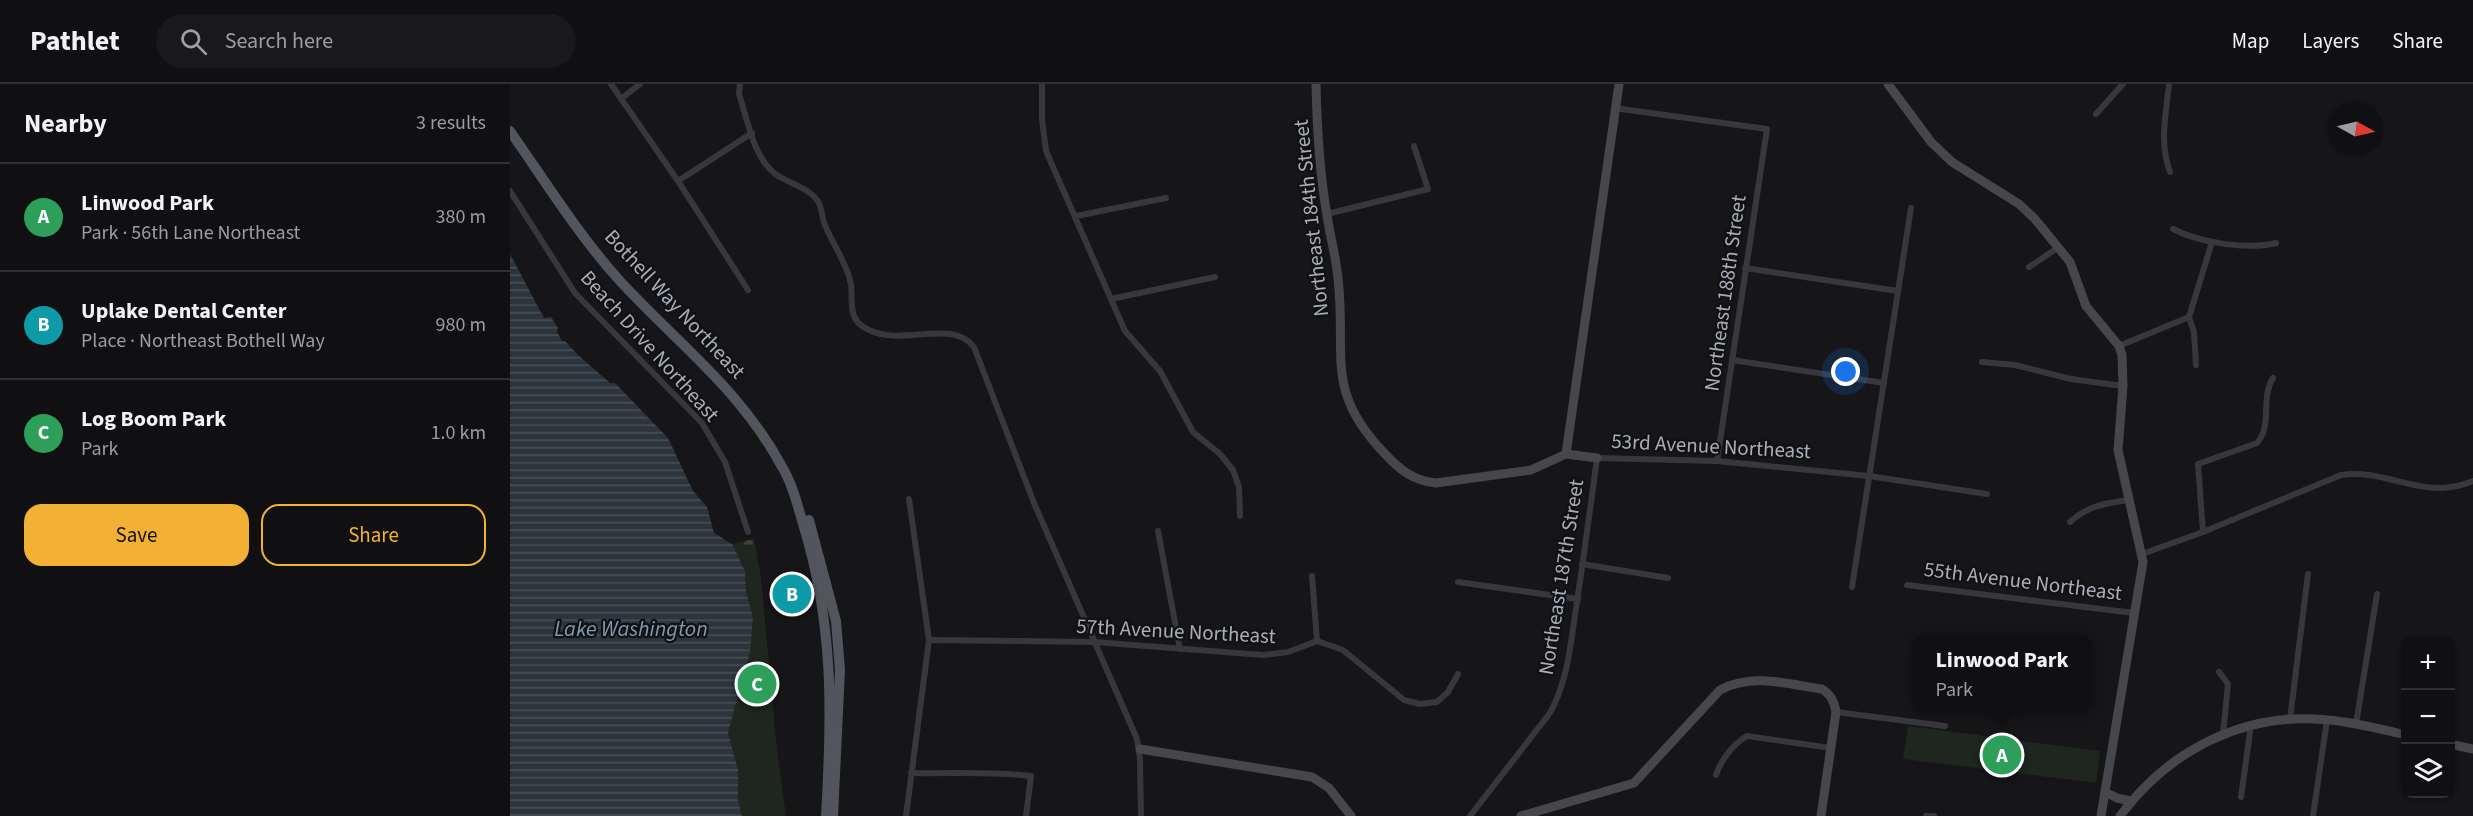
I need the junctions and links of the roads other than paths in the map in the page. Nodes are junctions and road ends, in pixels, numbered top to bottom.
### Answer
1 (611, 84) edge
2 (640, 84) edge
3 (740, 84) edge
4 (1042, 84) edge
5 (1316, 84) edge
6 (1619, 84) edge
7 (1888, 84) edge
8 (2123, 84) edge
9 (2169, 84) edge
10 (621, 99) junction
11 (1614, 108) junction
12 (2096, 114) dead end
13 (510, 131) edge
14 (752, 134) junction
15 (1414, 146) dead end
16 (2170, 172) dead end
17 (678, 181) junction
18 (510, 191) edge
19 (1166, 198) dead end
20 (1911, 208) dead end
21 (1326, 214) junction
22 (1076, 216) junction
23 (2174, 229) dead end
24 (2212, 242) junction
25 (2276, 243) dead end
26 (2059, 246) junction
27 (2029, 267) dead end
28 (1745, 268) junction
29 (1215, 277) dead end
30 (748, 290) dead end
31 (1898, 291) junction
32 (1111, 299) junction
33 (2189, 317) junction
34 (2119, 346) junction
35 (1732, 360) junction
36 (1982, 363) dead end
37 (2196, 365) dead end
38 (2273, 378) dead end
39 (1884, 383) junction
40 (2123, 386) junction
41 (1566, 454) junction
42 (1597, 458) junction
43 (1717, 461) junction
44 (1869, 476) junction
45 (2473, 481) edge
46 (795, 494) junction
47 (1987, 494) dead end
48 (909, 499) dead end
49 (2128, 500) junction
50 (1240, 516) dead end
51 (2070, 522) dead end
52 (1158, 531) dead end
53 (748, 532) dead end
54 (2203, 532) junction
55 (2142, 554) junction
56 (1582, 564) junction
57 (2308, 574) dead end
58 (1312, 576) dead end
59 (1668, 578) dead end
60 (1458, 582) dead end
61 (1907, 585) dead end
62 (1852, 587) dead end
63 (2377, 594) dead end
64 (1578, 599) junction
65 (2134, 613) junction
66 (929, 640) junction
67 (1317, 641) junction
68 (1094, 642) junction
69 (1180, 649) junction
70 (2219, 672) dead end
71 (1458, 674) dead end
72 (1836, 712) junction
73 (2290, 719) junction
74 (2327, 720) junction
75 (2356, 724) junction
76 (2251, 725) junction
77 (1945, 726) dead end
78 (2223, 734) junction
79 (2401, 734) edge
80 (2455, 745) edge
81 (1140, 748) junction
82 (1831, 748) junction
83 (2473, 749) edge
84 (911, 773) junction
85 (1716, 775) dead end
86 (2105, 792) junction
87 (2241, 797) dead end
88 (2131, 801) junction
89 (826, 816) edge
90 (833, 816) edge
91 (906, 816) edge
92 (1026, 816) edge
93 (1141, 816) edge
94 (1351, 816) edge
95 (1470, 816) edge
96 (1521, 816) edge
97 (1821, 816) edge
98 (1926, 816) edge
99 (1934, 816) edge
100 (2102, 816) edge
101 (2120, 816) edge
102 (2313, 816) edge

1 - 10 street
2 - 10 street
3 - 14 street
4 - 22 street
5 - 21 street, Northeast 184th Street
6 - 11 street, Northeast 187th Street
7 - 26 street
8 - 12 street
9 - 16 street
10 - 17 street
11 - 28 street, Northeast 188th Street
11 - 41 street, Northeast 187th Street
13 - 46 main road, Bothell Way Northeast
14 - 17 street
14 - 68 street
15 - 21 street
17 - 30 street
18 - 53 street, Beach Drive Northeast
19 - 22 street
20 - 31 street
21 - 41 street, Northeast 184th Street
22 - 32 street
23 - 24 street
24 - 25 street
24 - 33 street
26 - 27 street
26 - 34 street
28 - 31 street
28 - 35 street, Northeast 188th Street
29 - 32 street
31 - 39 street
32 - 50 street
33 - 34 street
33 - 37 street
34 - 40 street
35 - 39 street
35 - 43 street, Northeast 188th Street
36 - 40 street
38 - 54 street
39 - 44 street
40 - 49 street
41 - 42 street, 53rd Avenue Northeast
42 - 43 street, 53rd Avenue Northeast
42 - 56 street, Northeast 187th Street
43 - 44 street, 53rd Avenue Northeast
44 - 47 street, 53rd Avenue Northeast
44 - 62 street
45 - 54 street
46 - 89 main road
46 - 90 main road
48 - 66 street
49 - 51 street
49 - 55 street
52 - 69 street
54 - 55 street
55 - 65 street
56 - 59 street
56 - 64 street, Northeast 187th Street
57 - 73 street
58 - 67 street
60 - 64 street
61 - 65 street, 55th Avenue Northeast
63 - 75 street
64 - 95 street, Northeast 187th Street
65 - 86 street
66 - 68 street, 57th Avenue Northeast
66 - 84 street
67 - 69 street, 57th Avenue Northeast
67 - 71 street
68 - 69 street, 57th Avenue Northeast
68 - 81 street
70 - 78 street
72 - 77 street
72 - 82 street
72 - 96 street
73 - 74 street
73 - 76 street
74 - 75 street
74 - 102 street
75 - 79 street
76 - 78 street
76 - 87 street
78 - 88 street
80 - 83 street
81 - 93 street
81 - 94 street
82 - 85 street
82 - 97 street
84 - 91 street
84 - 92 street
86 - 88 street
86 - 100 street
88 - 101 street
98 - 99 street

